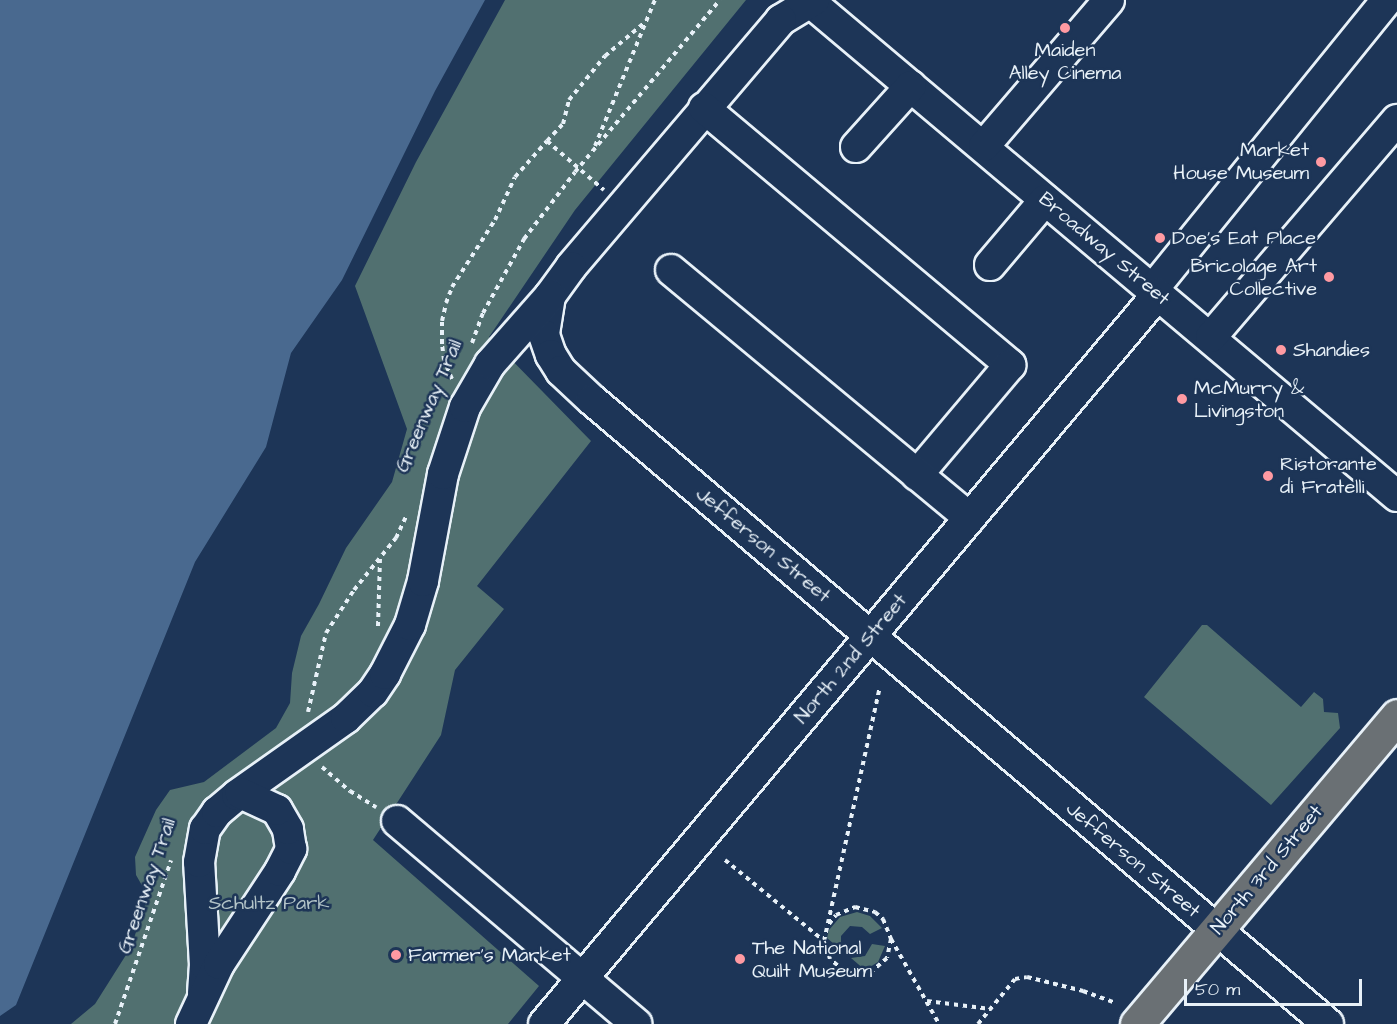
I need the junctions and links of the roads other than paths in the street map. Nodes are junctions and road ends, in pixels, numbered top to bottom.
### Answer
1 (1109, 0) edge
2 (1387, 0) edge
3 (811, 1) edge
4 (910, 86) junction
5 (704, 108) junction
6 (1397, 120) edge
7 (984, 146) junction
8 (856, 147) dead end
9 (1045, 200) junction
10 (990, 265) dead end
11 (670, 270) dead end
12 (1156, 291) junction
13 (550, 296) junction
14 (1210, 337) junction
15 (917, 475) junction
16 (1397, 496) edge
17 (970, 518) junction
18 (870, 636) junction
19 (1397, 716) edge
20 (241, 793) junction
21 (397, 820) road end
22 (1216, 930) junction
23 (583, 978) junction
24 (203, 993) junction
25 (1125, 1013) edge
26 (191, 1024) edge
27 (544, 1024) edge
28 (636, 1024) edge
29 (1328, 1024) edge

1 - 7 street
2 - 12 street, North 2nd Street
3 - 4 street, Broadway Street
3 - 5 street, Jefferson Street
4 - 7 street, Broadway Street
4 - 8 street
5 - 13 street, Jefferson Street
5 - 15 street
6 - 14 street
7 - 9 street, Broadway Street
9 - 10 street
9 - 12 street, Broadway Street
11 - 15 street
12 - 14 street, Broadway Street
12 - 17 street, North 2nd Street
13 - 18 street, Jefferson Street
13 - 20 street
14 - 16 street, Broadway Street
15 - 17 street
17 - 18 street, North 2nd Street
18 - 22 street, Jefferson Street
18 - 23 street, North 2nd Street
19 - 22 main road, North 3rd Street
20 - 24 street
20 - 24 street
21 - 23 street
22 - 25 main road, North 3rd Street
22 - 29 street, Jefferson Street
23 - 27 street, North 2nd Street
23 - 28 street
24 - 26 street

